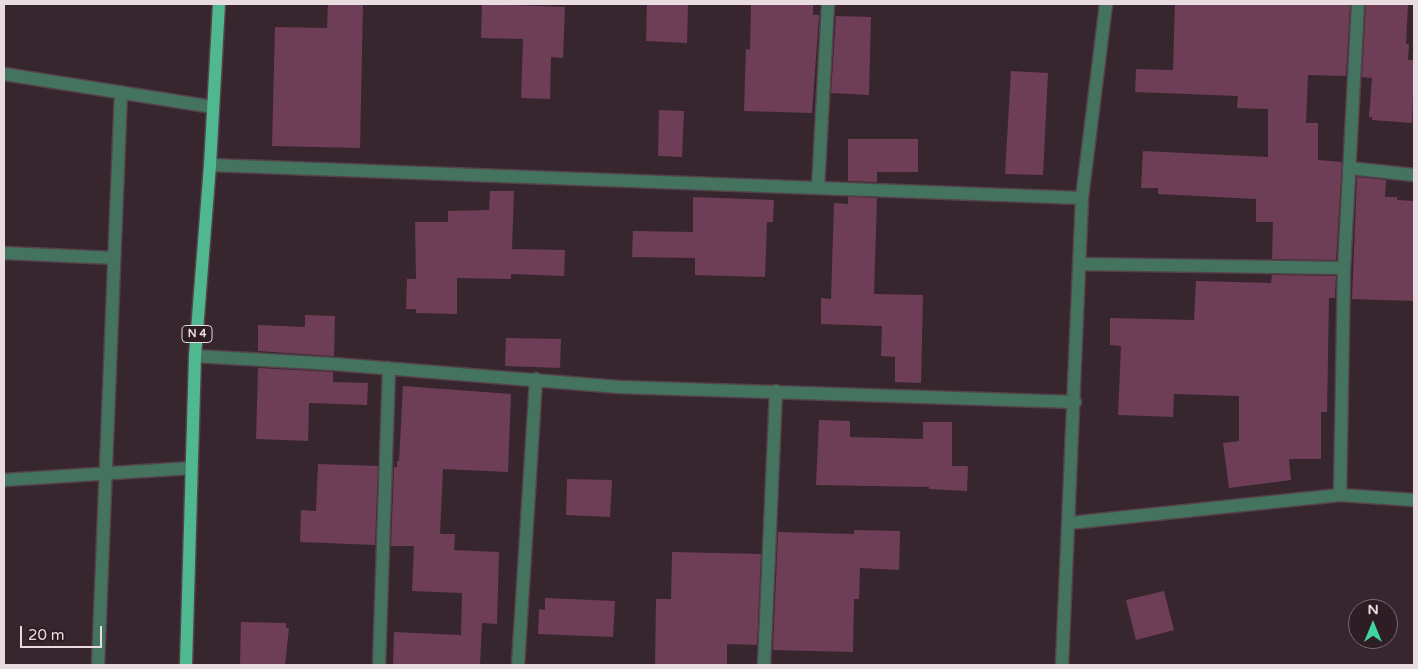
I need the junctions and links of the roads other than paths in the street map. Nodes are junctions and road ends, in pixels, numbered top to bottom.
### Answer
1 (219, 4) edge
2 (828, 4) edge
3 (1106, 4) edge
4 (1358, 4) edge
5 (4, 74) edge
6 (121, 92) junction
7 (213, 107) junction
8 (210, 165) junction
9 (1349, 168) junction
10 (1414, 175) edge
11 (818, 188) junction
12 (1082, 198) junction
13 (4, 253) edge
14 (114, 258) junction
15 (1080, 264) junction
16 (1344, 268) junction
17 (195, 356) junction
18 (390, 368) junction
19 (536, 379) junction
20 (776, 391) junction
21 (1075, 402) junction
22 (191, 468) junction
23 (106, 474) junction
24 (4, 480) edge
25 (1340, 495) junction
26 (1414, 500) edge
27 (1069, 523) junction
28 (98, 665) edge
29 (186, 665) edge
30 (379, 665) edge
31 (518, 665) edge
32 (764, 665) edge
33 (1062, 665) edge

1 - 7 main road, N 4
2 - 11 street
3 - 12 street
4 - 9 street
5 - 6 street
6 - 7 street
6 - 14 street
7 - 8 main road, N 4
8 - 11 street
8 - 17 main road, N 4
9 - 10 street
9 - 16 street
11 - 12 street
12 - 15 street
13 - 14 street
14 - 23 street
15 - 16 street
15 - 21 street
16 - 25 street
17 - 18 street
17 - 22 main road, N 4
18 - 19 street
18 - 30 street
19 - 20 street
19 - 31 street
20 - 21 street
20 - 32 street
21 - 27 street
22 - 23 street
22 - 29 main road, N 4
23 - 24 street
23 - 28 street
25 - 26 street
25 - 27 street
27 - 33 street

